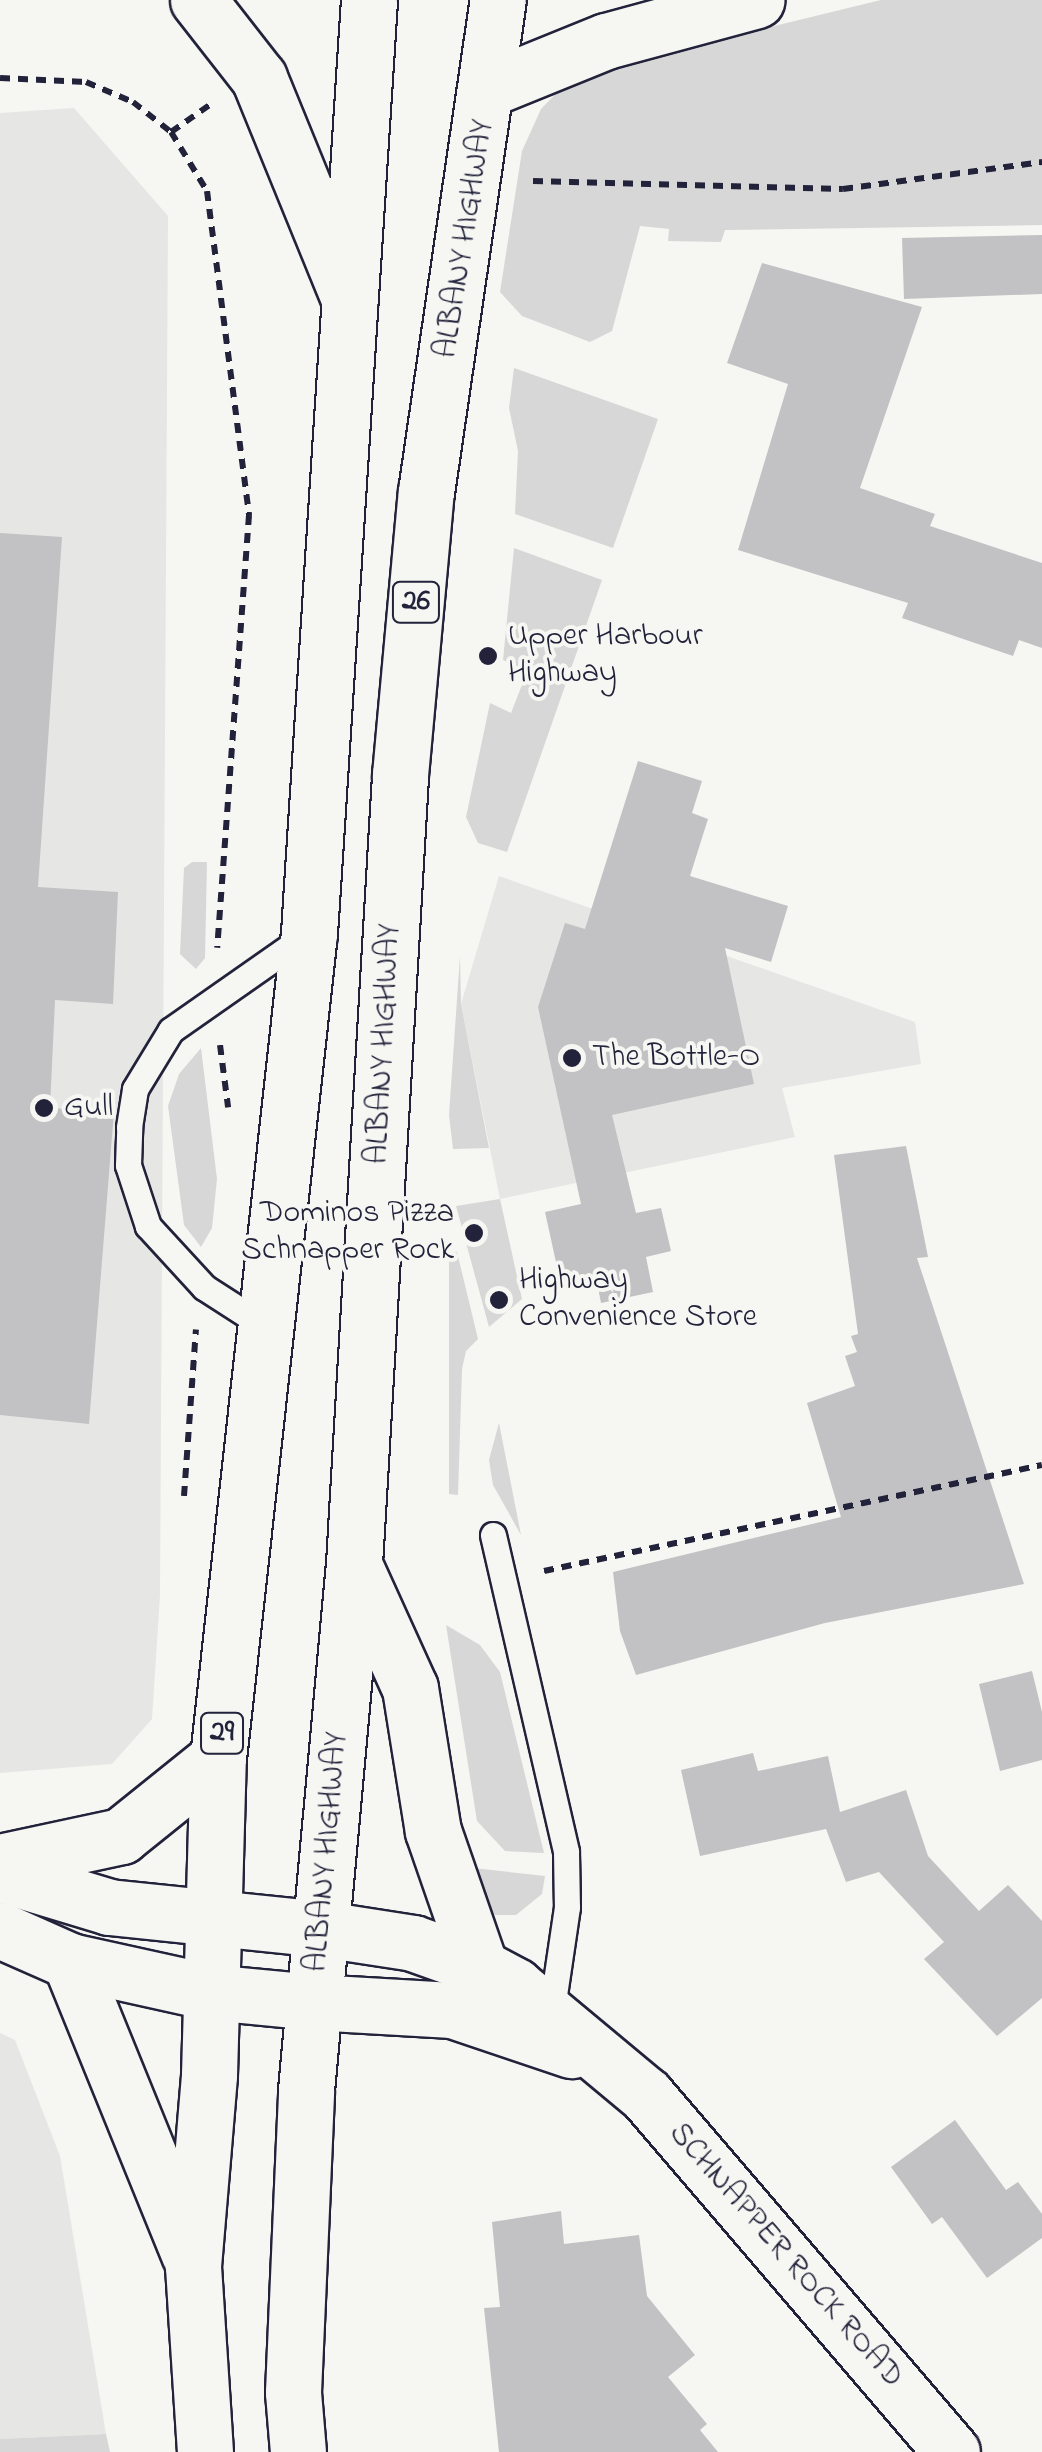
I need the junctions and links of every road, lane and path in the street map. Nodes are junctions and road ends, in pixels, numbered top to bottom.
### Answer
1 (198, 0) edge
2 (369, 0) edge
3 (498, 0) edge
4 (757, 0) edge
5 (0, 78) edge
6 (490, 88) junction
7 (217, 100) dead end
8 (171, 132) junction
9 (1042, 162) edge
10 (533, 181) dead end
11 (349, 299) junction
12 (309, 934) junction
13 (218, 995) junction
14 (229, 1124) dead end
15 (266, 1327) junction
16 (195, 1331) dead end
17 (1042, 1465) edge
18 (184, 1502) dead end
19 (492, 1536) dead end
20 (354, 1564) junction
21 (536, 1572) dead end
22 (218, 1758) junction
23 (0, 1862) edge
24 (0, 1874) edge
25 (211, 1919) junction
26 (324, 1929) junction
27 (0, 1930) edge
28 (70, 1962) junction
29 (480, 1967) junction
30 (210, 1992) junction
31 (314, 2002) junction
32 (547, 2028) junction
33 (194, 2266) junction
34 (205, 2452) edge
35 (298, 2452) edge
36 (952, 2452) edge

1 - 11 main road
2 - 11 main road
3 - 6 main road, ALBANY HIGHWAY / 26
4 - 6 main road
5 - 8 path
6 - 20 main road, ALBANY HIGHWAY / 26
7 - 8 path
8 - 13 path
9 - 10 path
11 - 12 main road
12 - 13 lane
12 - 15 main road, 29
13 - 14 path
13 - 15 lane
15 - 22 main road, 29
16 - 18 path
17 - 21 path
19 - 32 lane
20 - 26 main road, ALBANY HIGHWAY
20 - 29 main road
22 - 23 main road
22 - 25 main road, 29
24 - 25 main road, SCHNAPPER ROCK ROAD
25 - 26 main road, SCHNAPPER ROCK ROAD
25 - 30 main road, 29
26 - 29 main road, SCHNAPPER ROCK ROAD
26 - 31 main road, ALBANY HIGHWAY
27 - 28 main road, SCHNAPPER ROCK ROAD
28 - 30 main road, SCHNAPPER ROCK ROAD
28 - 33 main road
29 - 32 main road, SCHNAPPER ROCK ROAD
30 - 31 main road, SCHNAPPER ROCK ROAD
30 - 33 main road, 29
31 - 32 main road, SCHNAPPER ROCK ROAD
31 - 35 main road, ALBANY HIGHWAY
32 - 36 main road, SCHNAPPER ROCK ROAD
33 - 34 main road, 29

